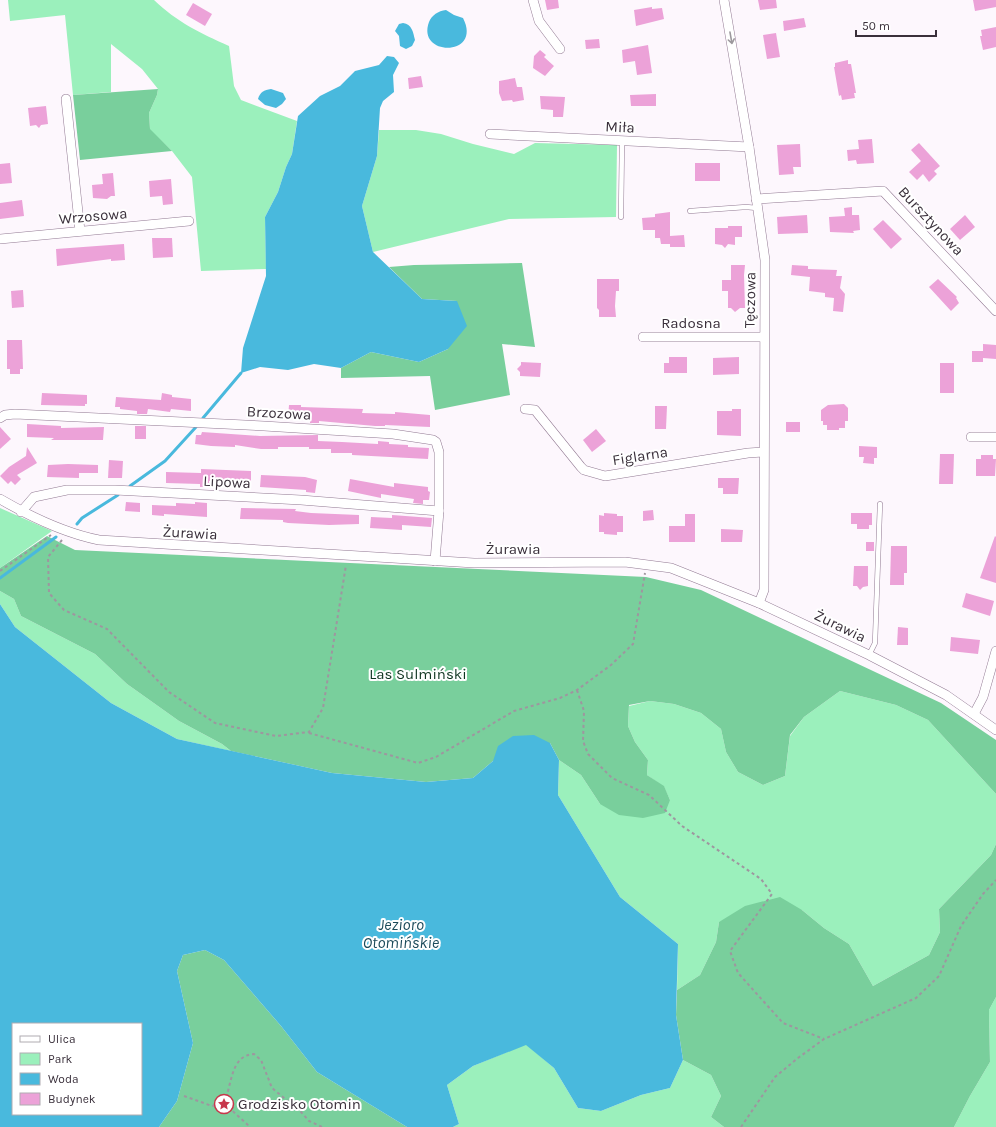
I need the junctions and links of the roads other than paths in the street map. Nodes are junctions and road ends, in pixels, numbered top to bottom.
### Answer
1 (534, 0) edge
2 (724, 0) edge
3 (560, 49) dead end
4 (66, 99) dead end
5 (490, 134) dead end
6 (622, 141) junction
7 (749, 147) junction
8 (757, 204) junction
9 (690, 211) dead end
10 (621, 217) dead end
11 (189, 221) dead end
12 (80, 231) junction
13 (0, 239) edge
14 (996, 311) edge
15 (642, 337) dead end
16 (763, 337) junction
17 (525, 409) dead end
18 (0, 418) edge
19 (971, 437) dead end
20 (996, 437) edge
21 (763, 452) junction
22 (0, 499) edge
23 (880, 504) dead end
24 (439, 511) junction
25 (21, 512) junction
26 (435, 561) junction
27 (759, 603) junction
28 (996, 651) edge
29 (869, 655) junction
30 (974, 714) junction
31 (996, 730) edge

1 - 3 street
2 -> 7 street, Tęczowa
4 - 12 street
5 - 6 street, Miła
6 - 7 street, Miła
6 - 10 lane
7 - 8 street, Tęczowa
8 - 9 lane
8 - 14 street, Bursztynowa
8 - 16 street, Tęczowa
11 - 12 street, Wrzosowa
12 - 13 street, Wrzosowa
15 - 16 street, Radosna
16 - 21 street, Tęczowa
17 - 21 street, Figlarna
18 - 24 street, Brzozowa
19 - 20 street
21 - 27 street, Tęczowa
22 - 25 street, Żurawia
23 - 29 lane
24 - 25 street, Lipowa
24 - 26 street, Brzozowa
25 - 26 street, Żurawia
26 - 27 street, Żurawia
27 - 29 street, Żurawia
28 - 30 street
29 - 30 street, Żurawia
30 - 31 street, Żurawia

